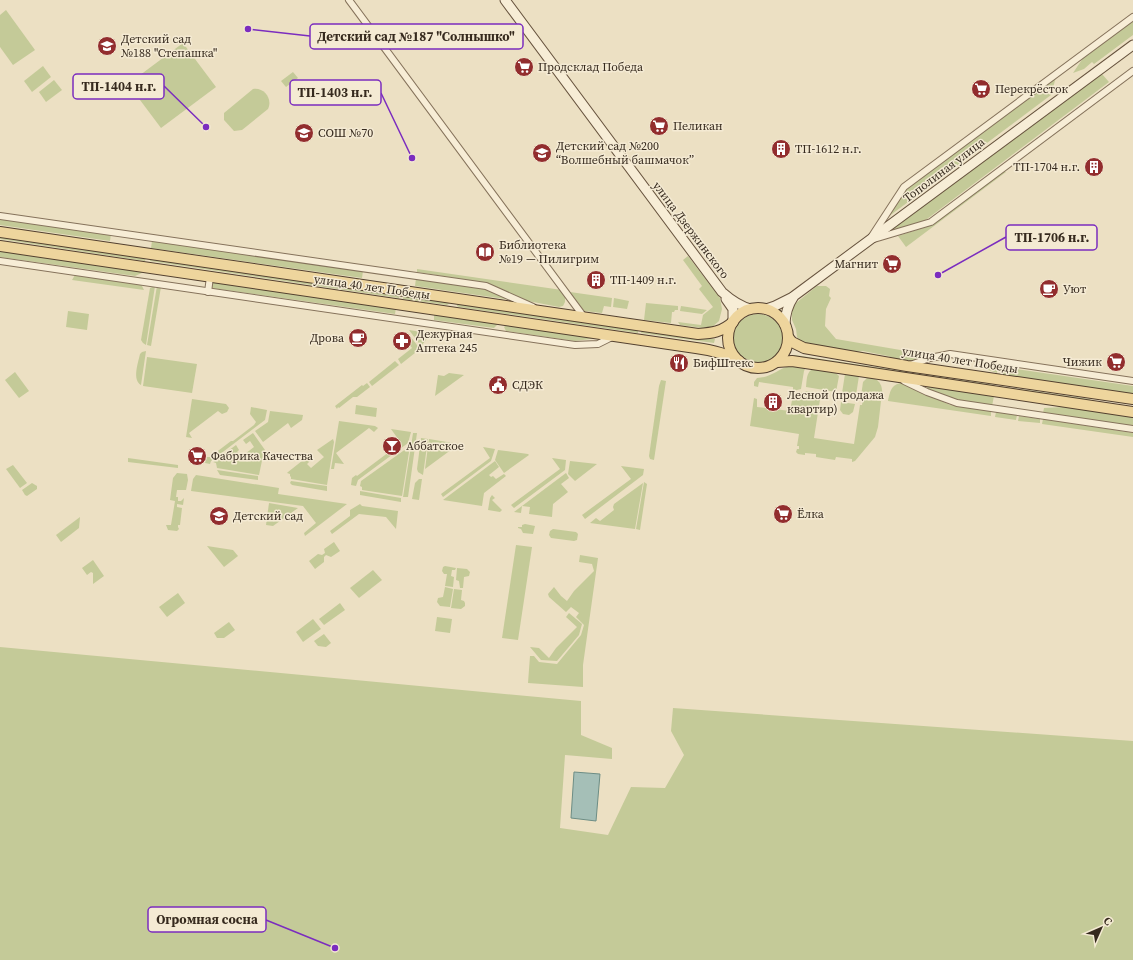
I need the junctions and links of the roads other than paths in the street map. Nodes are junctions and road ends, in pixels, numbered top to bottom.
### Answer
1 (348, 0) edge
2 (505, 0) edge
3 (1133, 17) edge
4 (1133, 44) edge
5 (1133, 71) edge
6 (0, 216) edge
7 (0, 232) edge
8 (870, 240) junction
9 (0, 246) edge
10 (0, 262) edge
11 (210, 277) junction
12 (208, 292) junction
13 (722, 292) junction
14 (794, 296) junction
15 (454, 298) junction
16 (751, 309) junction
17 (766, 309) junction
18 (453, 312) junction
19 (546, 312) junction
20 (584, 317) junction
21 (733, 322) junction
22 (785, 325) junction
23 (614, 336) junction
24 (788, 337) junction
25 (739, 361) junction
26 (777, 362) junction
27 (908, 366) junction
28 (898, 377) junction
29 (1133, 381) edge
30 (1099, 394) junction
31 (1133, 399) edge
32 (1097, 407) junction
33 (1133, 412) edge
34 (1133, 429) edge

1 - 20 street
2 - 13 main road, улица Дзержинского
3 - 8 street
4 - 8 main road, Тополиная улица
5 - 8 street
6 - 19 street
7 - 15 main road, улица 40 лет Победы
8 - 14 main road, Тополиная улица
9 - 11 main road, улица 40 лет Победы
10 - 12 street
11 - 12 street
11 - 18 main road, улица 40 лет Победы
12 - 23 street
13 - 16 main road, улица Дзержинского
13 - 21 main road
14 - 17 main road
14 - 22 main road, Тополиная улица
15 - 18 main road
15 - 19 main road, улица 40 лет Победы
16 - 17 main road
16 - 21 main road
17 - 22 main road
18 - 23 main road, улица 40 лет Победы
19 - 20 main road, улица 40 лет Победы
20 - 21 main road, улица 40 лет Победы
21 - 25 main road
22 - 24 main road
23 - 25 main road, улица 40 лет Победы
24 - 26 main road
24 - 27 main road, улица 40 лет Победы
25 - 26 main road
26 - 28 main road
27 - 29 street
27 - 30 main road, улица 40 лет Победы
28 - 32 main road
28 - 34 street
30 - 31 main road, улица 40 лет Победы
30 - 32 main road
32 - 33 main road

